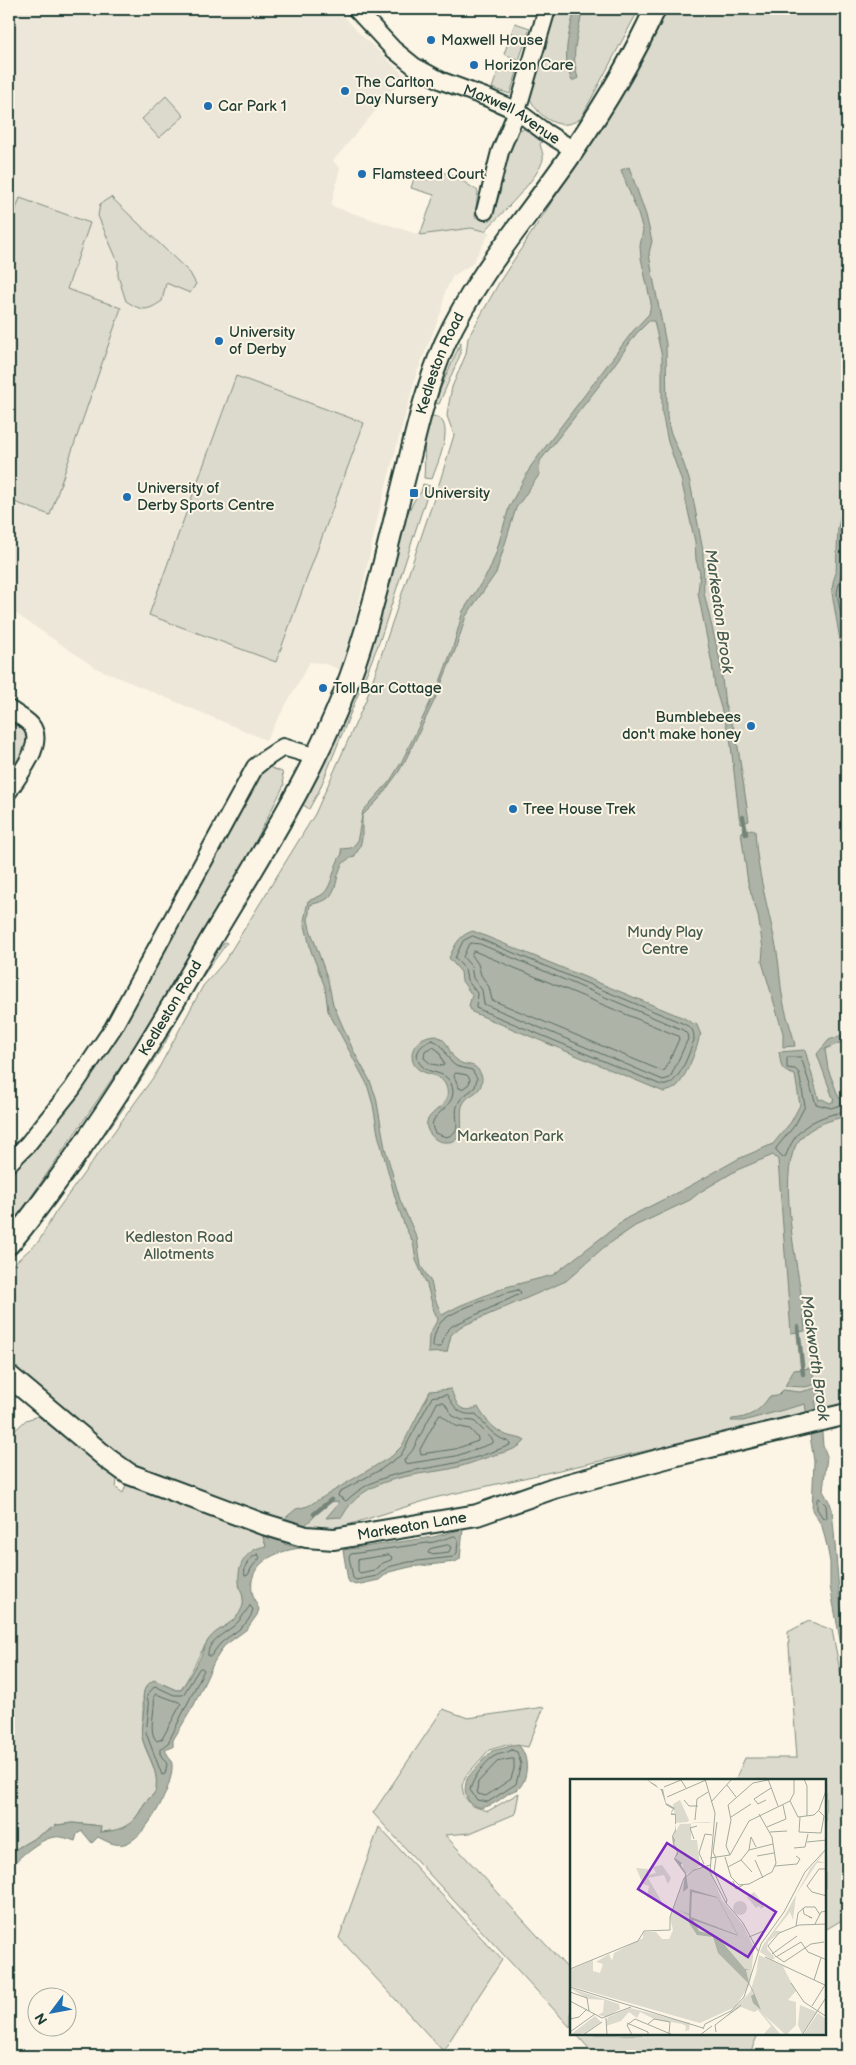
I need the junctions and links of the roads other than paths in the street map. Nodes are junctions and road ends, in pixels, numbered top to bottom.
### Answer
1 (356, 9) edge
2 (547, 9) edge
3 (655, 9) edge
4 (517, 111) junction
5 (574, 150) junction
6 (485, 211) dead end
7 (9, 709) edge
8 (314, 759) junction
9 (9, 791) edge
10 (9, 1163) edge
11 (9, 1244) edge
12 (9, 1376) edge
13 (841, 1415) edge

1 - 4 street, Maxwell Avenue
2 - 4 street
3 - 5 street, Kedleston Road
4 - 5 street, Maxwell Avenue
4 - 6 street
5 - 8 street, Kedleston Road
7 - 9 street
8 - 10 street
8 - 11 street, Kedleston Road
12 - 13 street, Markeaton Lane

